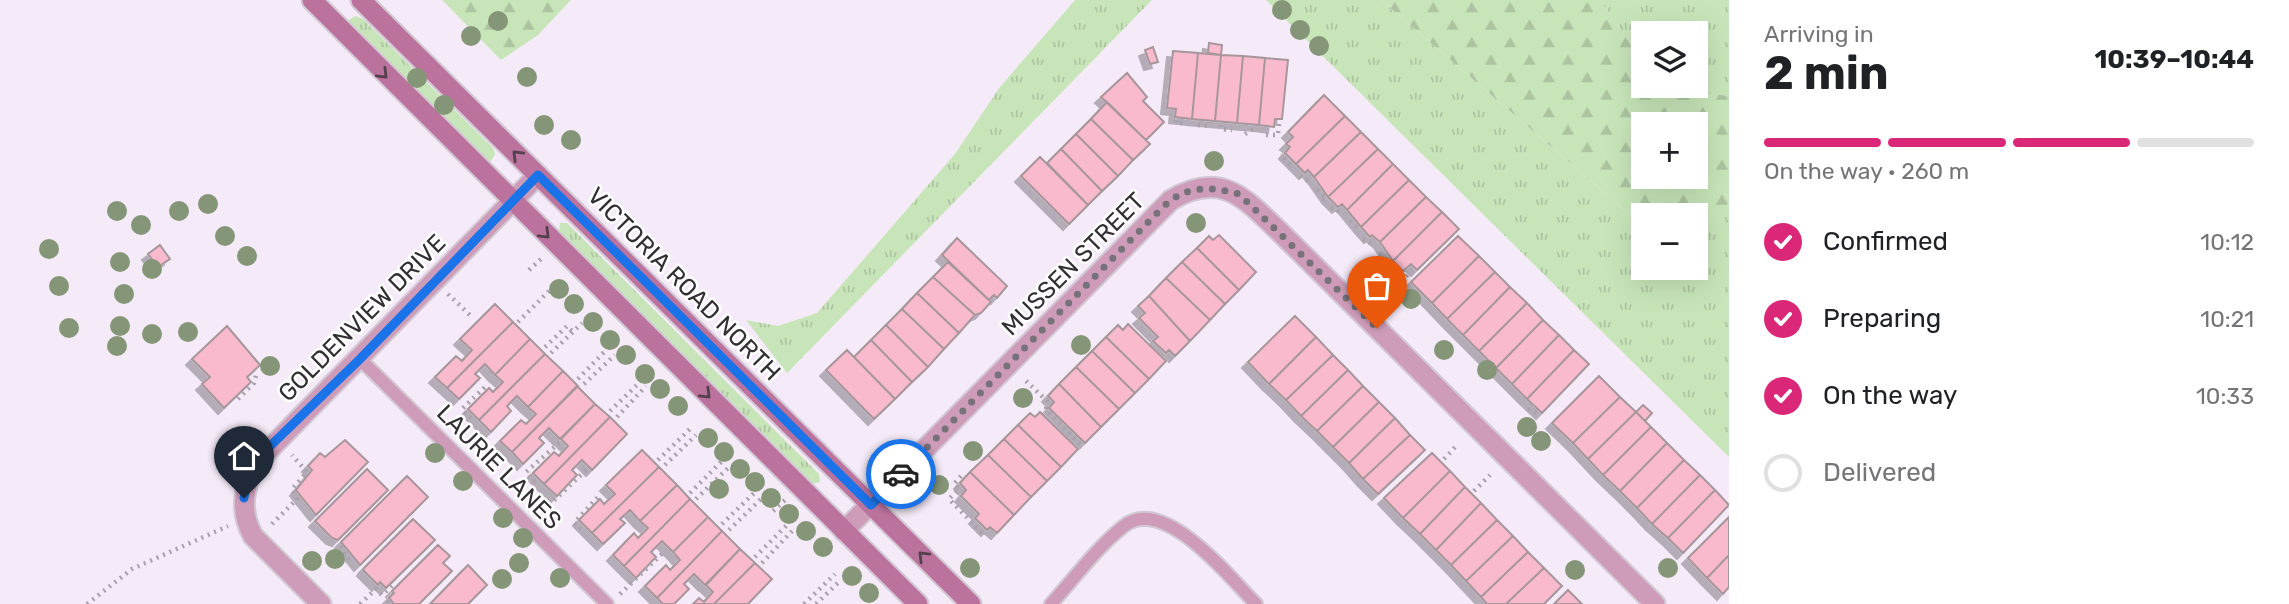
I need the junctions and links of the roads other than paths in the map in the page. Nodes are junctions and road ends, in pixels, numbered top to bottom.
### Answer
1 (312, 0) edge
2 (361, 0) edge
3 (538, 175) junction
4 (512, 201) junction
5 (360, 359) junction
6 (871, 505) junction
7 (844, 531) junction
8 (321, 604) edge
9 (607, 604) edge
10 (918, 604) edge
11 (971, 604) edge
12 (1051, 604) edge
13 (1256, 604) edge
14 (1655, 604) edge

1 -> 4 main road
3 -> 2 main road, VICTORIA ROAD NORTH
3 - 4 street, GOLDENVIEW DRIVE
3 - 6 main road, VICTORIA ROAD NORTH
4 - 5 street, GOLDENVIEW DRIVE
4 -> 7 main road
5 - 8 street, GOLDENVIEW DRIVE
5 - 9 lane, LAURIE LANES
6 - 7 street, MUSSEN STREET
11 -> 6 main road, VICTORIA ROAD NORTH
6 - 14 street, MUSSEN STREET
7 - 10 main road
12 - 13 lane

